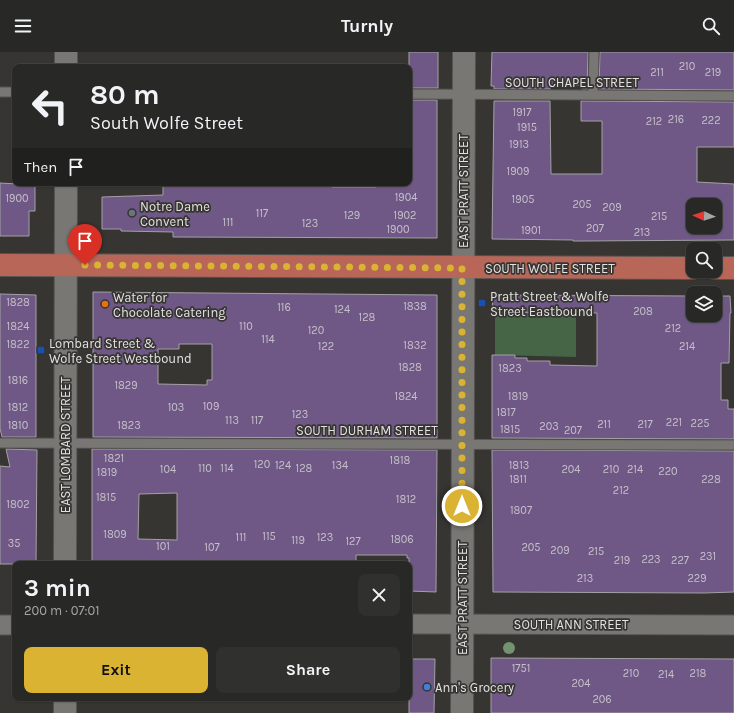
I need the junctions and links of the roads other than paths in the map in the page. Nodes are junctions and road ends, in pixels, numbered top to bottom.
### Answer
1 (66, 52) edge
2 (464, 52) edge
3 (594, 52) edge
4 (66, 64) edge
5 (0, 92) edge
6 (12, 92) edge
7 (412, 94) edge
8 (463, 95) junction
9 (593, 95) junction
10 (734, 96) edge
11 (66, 186) edge
12 (0, 265) edge
13 (66, 265) junction
14 (462, 268) junction
15 (686, 268) edge
16 (722, 268) edge
17 (734, 268) edge
18 (0, 443) edge
19 (66, 443) junction
20 (462, 444) junction
21 (734, 445) edge
22 (65, 561) edge
23 (412, 624) edge
24 (462, 624) junction
25 (0, 625) edge
26 (12, 625) edge
27 (734, 625) edge
28 (65, 701) edge
29 (65, 713) edge
30 (462, 713) edge

1 - 4 main road
2 - 8 main road, EAST PRATT STREET
3 - 9 lane
5 - 6 lane
7 - 8 lane, SOUTH CHAPEL STREET
8 - 9 lane, SOUTH CHAPEL STREET
8 - 14 main road, EAST PRATT STREET
9 - 10 lane, SOUTH CHAPEL STREET
11 - 13 main road, EAST LOMBARD STREET
12 - 13 main road, SOUTH WOLFE STREET
13 - 14 main road, SOUTH WOLFE STREET
13 - 19 main road, EAST LOMBARD STREET
14 - 15 main road, SOUTH WOLFE STREET
14 - 20 main road, EAST PRATT STREET
16 - 17 main road
18 - 19 lane, SOUTH DURHAM STREET
19 - 20 lane, SOUTH DURHAM STREET
19 - 22 main road, EAST LOMBARD STREET
20 - 21 lane, SOUTH DURHAM STREET
20 - 24 main road, EAST PRATT STREET
23 - 24 street, SOUTH ANN STREET
24 - 27 street, SOUTH ANN STREET
24 - 30 main road, EAST PRATT STREET
25 - 26 street
28 - 29 main road

